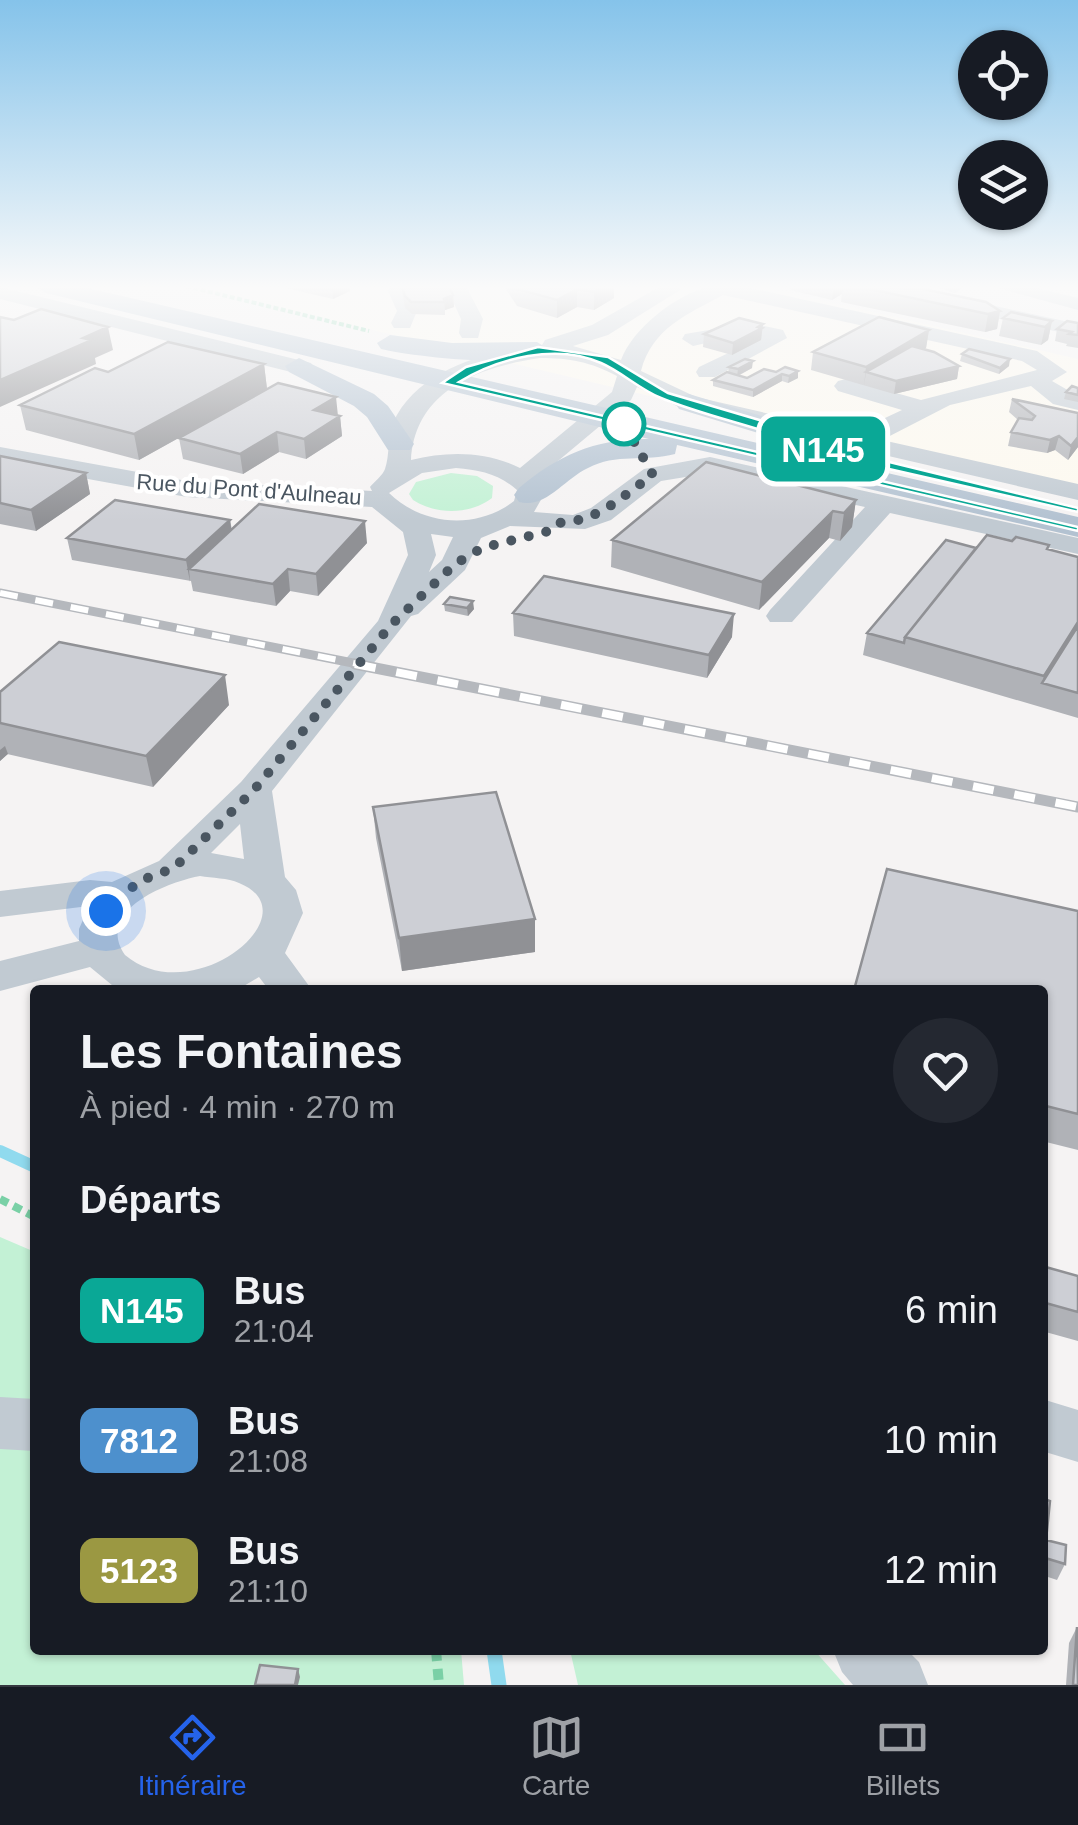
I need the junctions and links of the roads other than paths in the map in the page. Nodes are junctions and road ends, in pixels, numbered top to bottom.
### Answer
1 (289, 365) edge
2 (295, 365) edge
3 (405, 365) edge
4 (424, 365) edge
5 (494, 365) edge
6 (611, 365) edge
7 (632, 365) edge
8 (729, 365) edge
9 (731, 365) edge
10 (303, 368) junction
11 (1057, 374) edge
12 (459, 376) junction
13 (629, 376) junction
14 (846, 386) edge
15 (1078, 387) edge
16 (689, 403) joint
17 (1078, 403) edge
18 (604, 410) junction
19 (920, 410) junction
20 (830, 453) junction
21 (0, 456) edge
22 (398, 459) junction
23 (946, 460) junction
24 (1078, 492) edge
25 (380, 498) junction
26 (516, 506) junction
27 (879, 508) junction
28 (1078, 508) edge
29 (602, 514) junction
30 (405, 521) junction
31 (556, 523) junction
32 (1078, 526) edge
33 (1078, 546) edge
34 (455, 564) junction
35 (1078, 567) edge
36 (781, 616) dead end
37 (392, 624) junction
38 (254, 790) junction
39 (174, 868) junction
40 (266, 880) junction
41 (120, 895) junction
42 (0, 904) edge
43 (265, 955) junction
44 (115, 972) edge
45 (0, 976) edge
46 (157, 985) edge
47 (201, 985) edge
48 (288, 985) edge
49 (0, 1423) edge
50 (30, 1426) edge
51 (1048, 1427) edge
52 (1078, 1436) edge
53 (869, 1655) edge
54 (896, 1685) edge

1 - 10 street
2 - 10 main road
3 - 12 main road
4 - 12 main road
5 - 12 street
6 - 13 street
7 - 13 street
8 - 9 street
10 - 22 main road
11 - 15 street
11 - 17 street
11 - 19 street
12 - 18 main road
12 - 22 street
13 - 16 street
13 - 18 street
14 - 19 street
16 - 20 main road
18 - 20 main road
18 - 26 street
19 - 20 street
19 - 23 street
20 - 23 street
20 - 26 main road
20 - 28 main road
20 - 32 main road
21 - 25 street, Rue du Pont d'Aulneau
22 - 25 street
22 - 26 street
23 - 24 street
25 - 30 street
26 - 29 street
26 - 30 street
26 - 31 street
26 - 34 street
27 - 29 street
27 - 33 street
27 - 35 street
27 - 36 street
29 - 31 street
30 - 37 street
31 - 34 street
34 - 37 street
37 - 38 street
38 - 39 street
38 - 40 street
39 - 40 street
39 - 41 street
40 - 43 street
41 - 42 street
41 - 44 street
43 - 47 street
43 - 48 street
44 - 45 street
44 - 46 street
49 - 50 street
51 - 52 street
53 - 54 street

